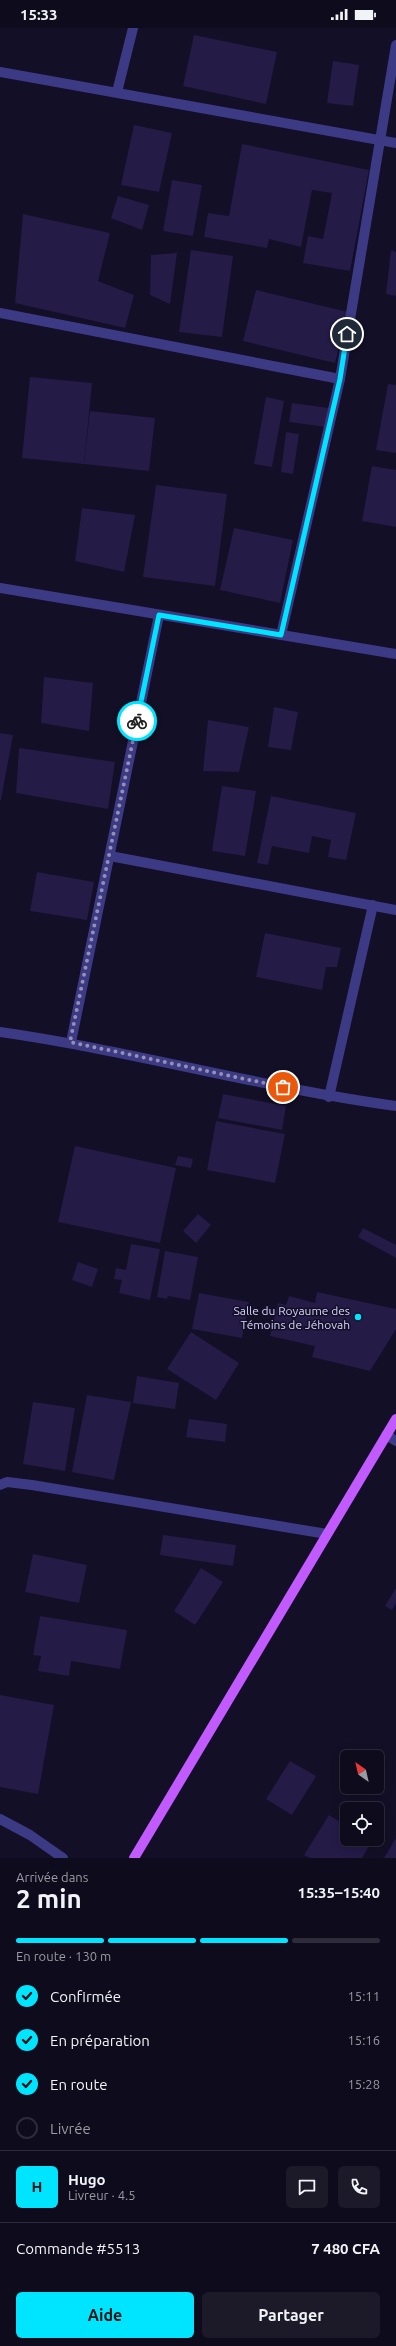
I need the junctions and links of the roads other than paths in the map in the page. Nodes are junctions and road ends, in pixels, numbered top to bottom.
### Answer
1 (133, 28) edge
2 (396, 45) edge
3 (0, 72) edge
4 (117, 92) junction
5 (379, 139) junction
6 (396, 144) edge
7 (0, 313) edge
8 (340, 379) junction
9 (0, 588) edge
10 (159, 615) junction
11 (281, 635) junction
12 (396, 654) edge
13 (110, 856) junction
14 (373, 905) junction
15 (396, 910) edge
16 (0, 1032) edge
17 (70, 1042) junction
18 (329, 1097) junction
19 (396, 1106) edge
20 (396, 1419) edge
21 (386, 1435) junction
22 (396, 1442) edge
23 (0, 1485) edge
24 (326, 1534) junction
25 (0, 1819) edge
26 (63, 1858) edge
27 (134, 1858) edge

1 - 4 street
2 - 5 street
3 - 4 street
4 - 5 street
5 - 6 street
5 - 8 street
7 - 8 street
8 - 11 street
9 - 10 street
10 - 11 street
10 - 13 street
11 - 12 street
13 - 14 street
13 - 17 street
14 - 15 street
14 - 18 street
16 - 17 street
17 - 18 street
18 - 19 street
20 - 21 main road
21 - 22 street
21 - 24 main road
23 - 24 street
24 - 27 main road
25 - 26 street

